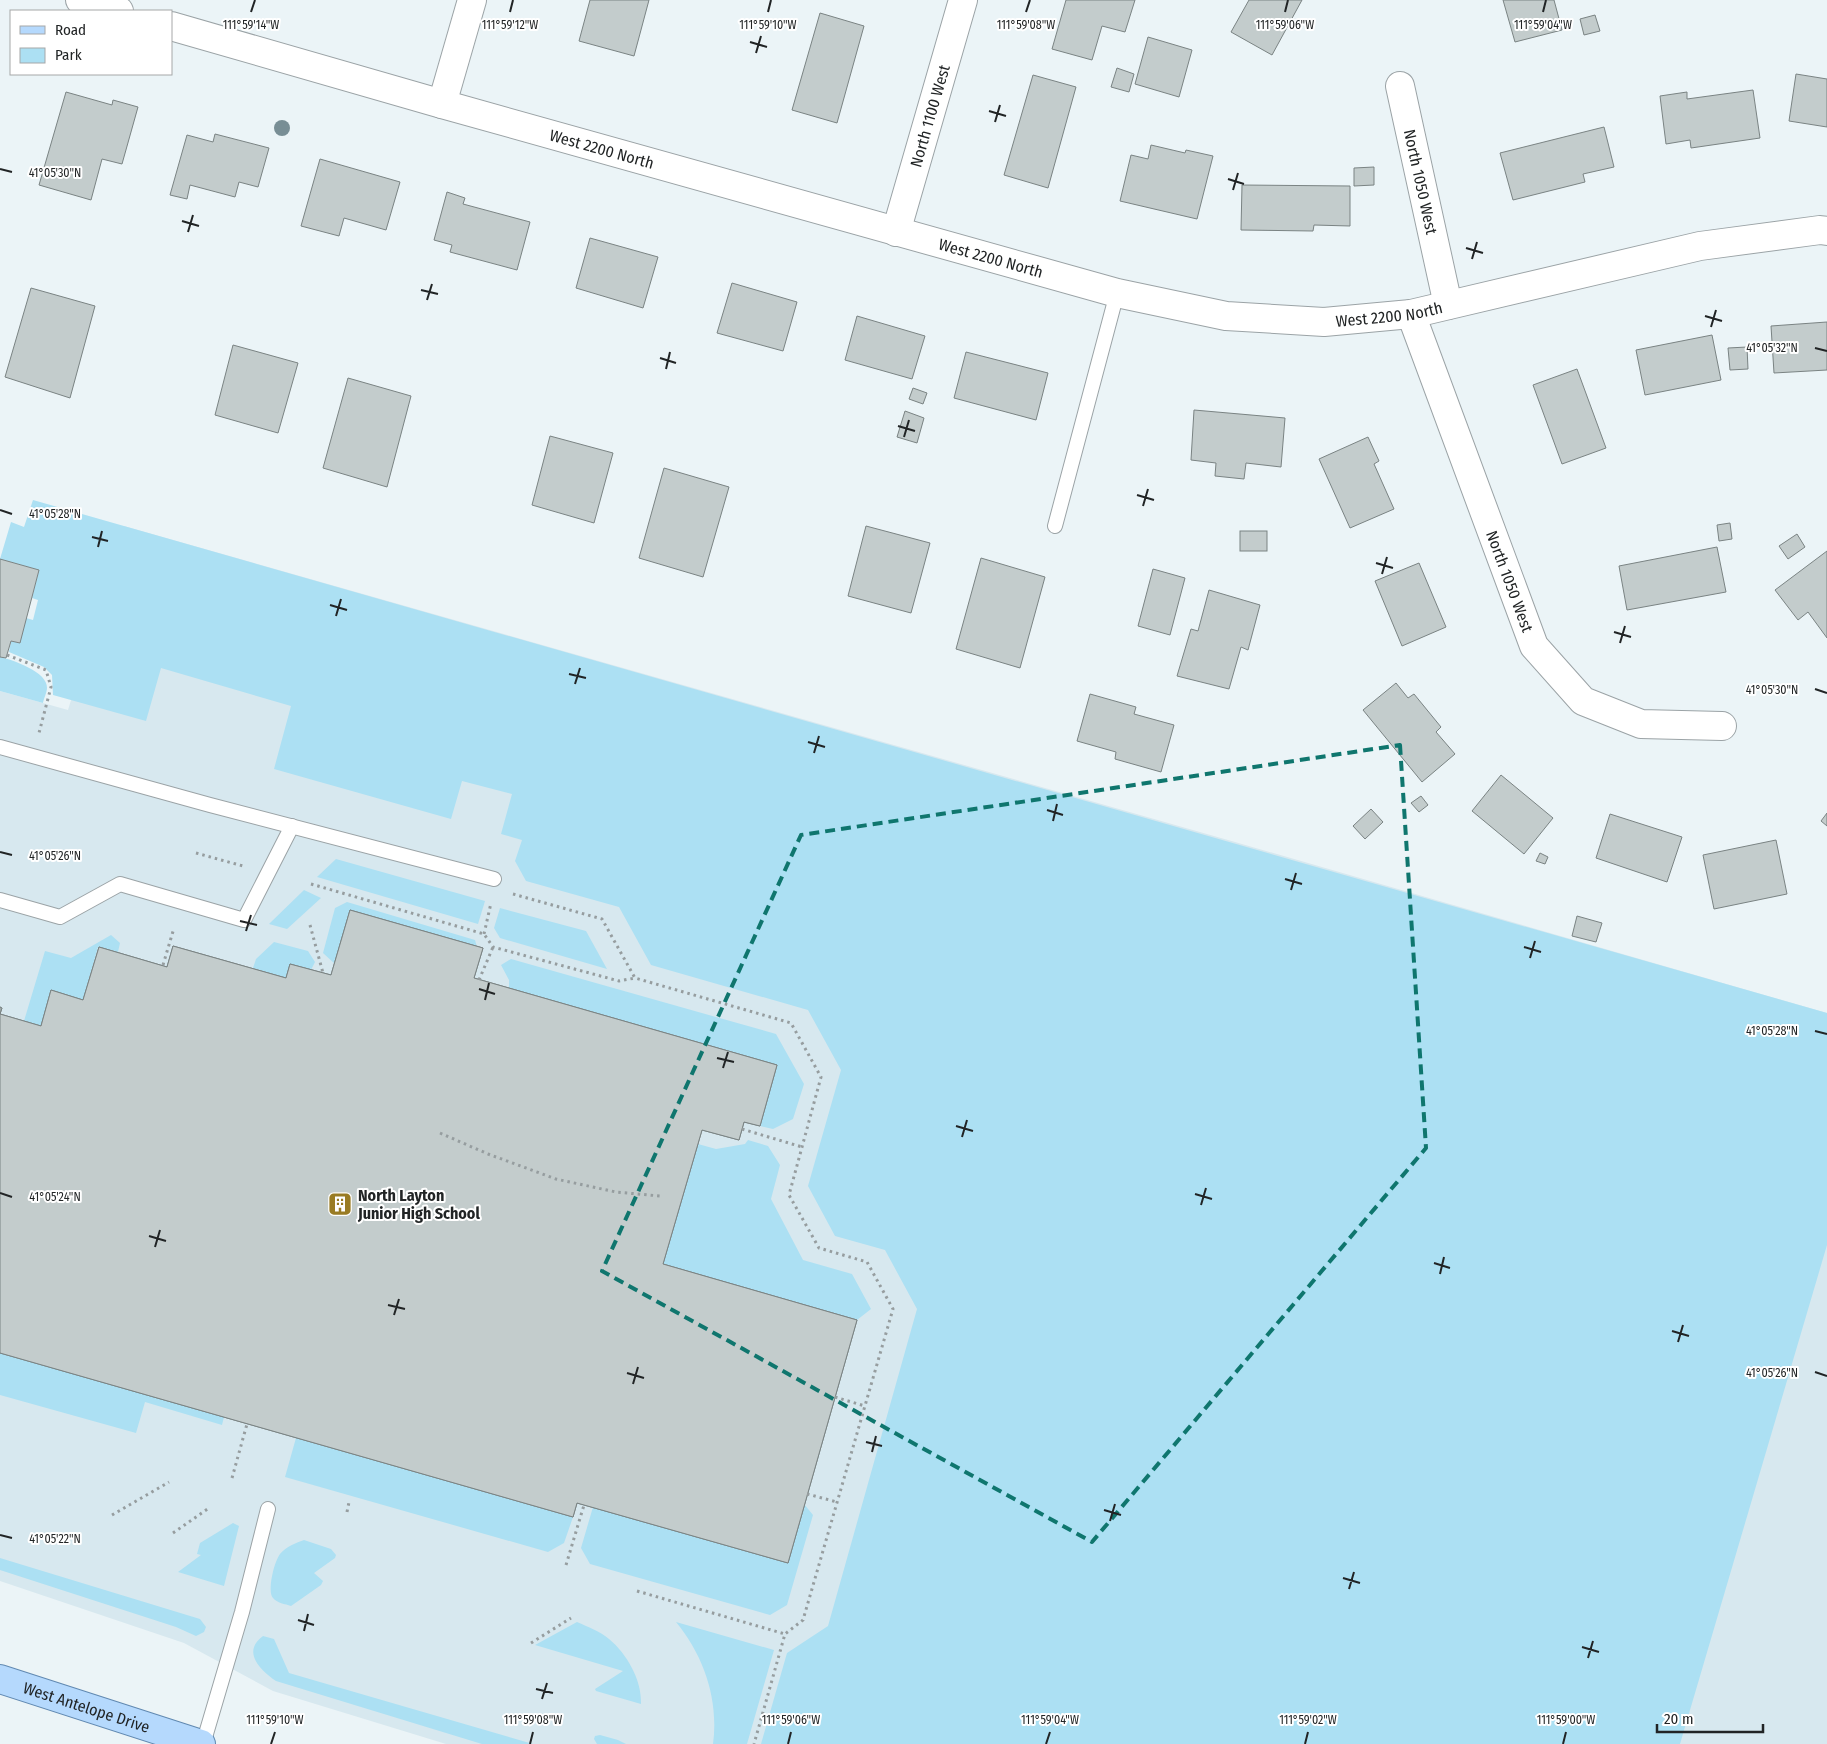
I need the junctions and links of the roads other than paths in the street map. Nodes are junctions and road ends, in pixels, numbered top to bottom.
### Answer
1 (80, 0) edge
2 (472, 0) edge
3 (963, 0) edge
4 (116, 10) edge
5 (172, 26) edge
6 (1400, 86) dead end
7 (442, 104) junction
8 (1827, 231) edge
9 (896, 232) junction
10 (1117, 293) junction
11 (1448, 305) junction
12 (1411, 314) junction
13 (1055, 526) dead end
14 (1722, 726) dead end
15 (0, 747) edge
16 (292, 826) junction
17 (494, 879) dead end
18 (0, 900) edge
19 (268, 1509) dead end
20 (0, 1679) edge
21 (202, 1744) edge

1 - 4 street
2 - 7 street
3 - 9 street, North 1100 West
5 - 7 street, West 2200 North
6 - 11 street, North 1050 West
7 - 9 street, West 2200 North
8 - 11 street, West 2200 North
9 - 10 street, West 2200 North
10 - 12 street, West 2200 North
10 - 13 lane
11 - 12 street, West 2200 North
12 - 14 street, North 1050 West
15 - 16 lane
16 - 17 lane
16 - 18 lane
19 - 21 lane
20 - 21 main road, West Antelope Drive

